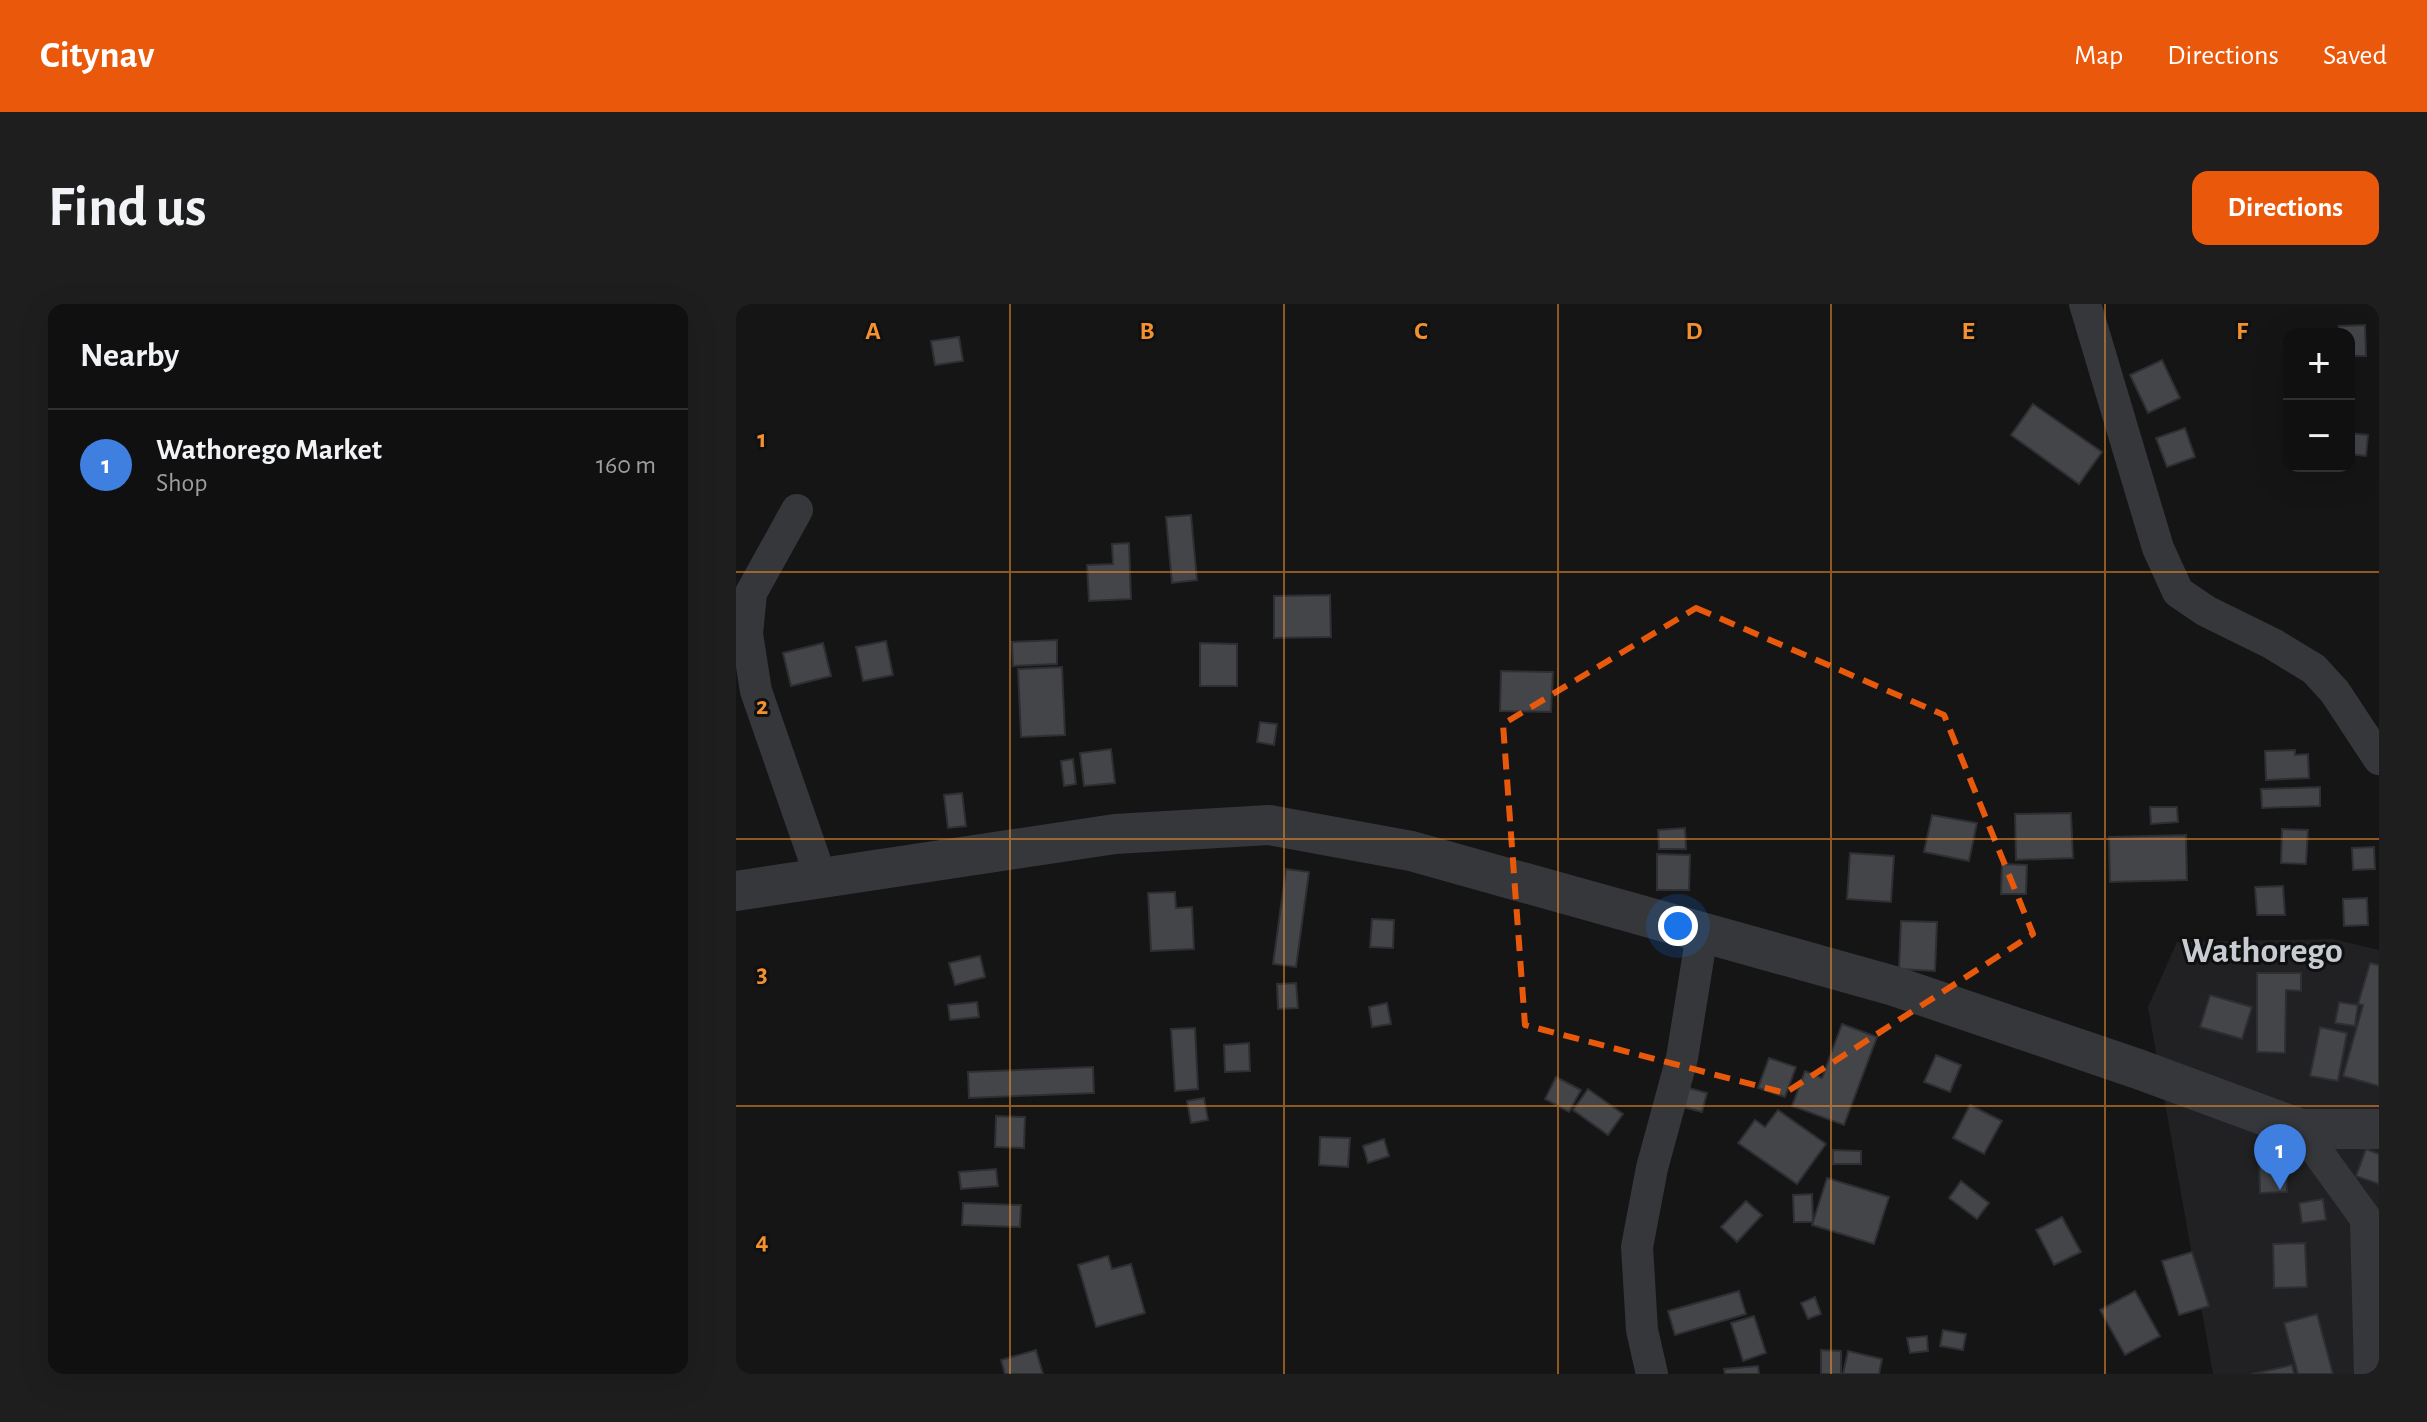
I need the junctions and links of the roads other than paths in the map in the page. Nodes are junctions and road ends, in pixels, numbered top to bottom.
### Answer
1 (2085, 304) edge
2 (797, 510) dead end
3 (742, 627) edge
4 (2379, 759) edge
5 (821, 878) junction
6 (736, 891) edge
7 (1702, 934) junction
8 (2301, 1129) junction
9 (2379, 1129) edge
10 (2372, 1229) edge
11 (1652, 1374) edge
12 (2370, 1374) edge

1 - 4 street
2 - 3 street
3 - 5 street
5 - 6 street
5 - 7 street
7 - 8 street
7 - 11 street
8 - 9 street
8 - 10 street
10 - 12 street

